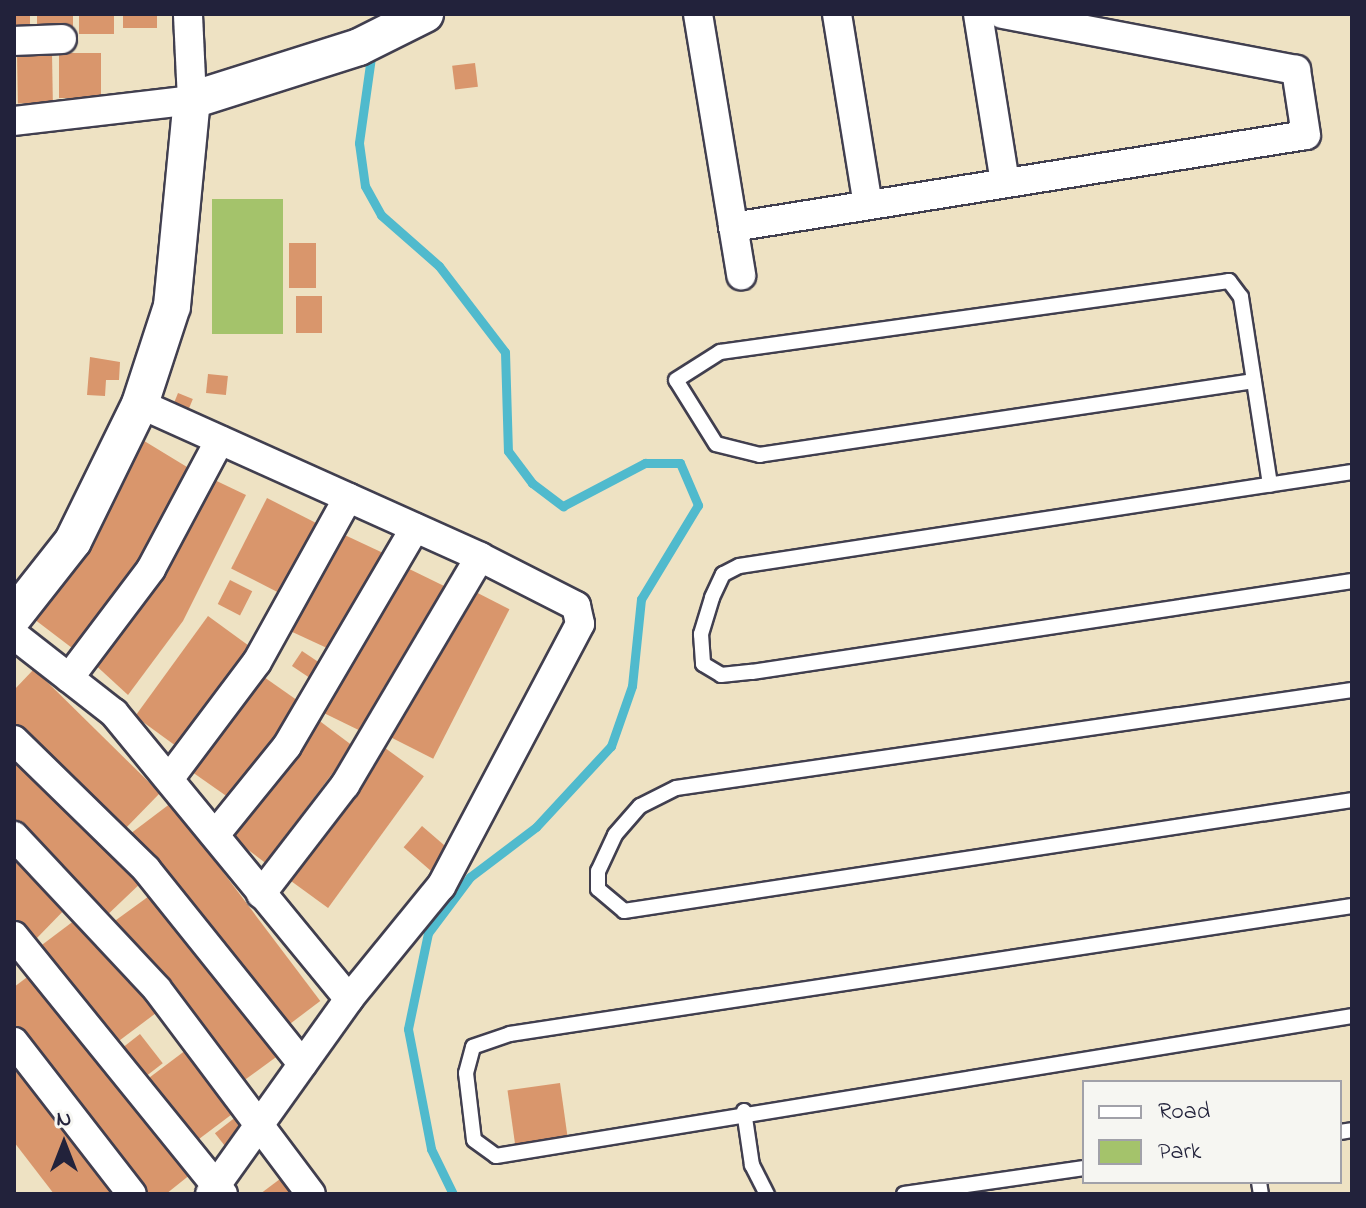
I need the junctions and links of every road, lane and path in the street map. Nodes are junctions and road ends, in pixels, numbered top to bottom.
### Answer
1 (188, 14) edge
2 (425, 14) edge
3 (698, 14) edge
4 (837, 14) edge
5 (978, 14) edge
6 (1002, 14) edge
7 (1096, 23) edge
8 (62, 39) dead end
9 (14, 41) edge
10 (192, 100) junction
11 (14, 121) edge
12 (1005, 183) junction
13 (868, 205) junction
14 (733, 227) junction
15 (741, 275) dead end
16 (1254, 381) junction
17 (140, 404) junction
18 (220, 440) junction
19 (1352, 472) edge
20 (1270, 485) junction
21 (348, 498) junction
22 (415, 528) junction
23 (480, 557) junction
24 (1352, 581) edge
25 (14, 616) edge
26 (14, 635) edge
27 (69, 678) junction
28 (1352, 690) edge
29 (14, 740) edge
30 (169, 779) junction
31 (1352, 800) edge
32 (215, 835) junction
33 (14, 836) edge
34 (261, 894) junction
35 (1352, 906) edge
36 (14, 936) edge
37 (349, 999) junction
38 (1352, 1016) edge
39 (14, 1042) edge
40 (302, 1064) junction
41 (744, 1111) junction
42 (258, 1128) junction
43 (1082, 1168) edge
44 (216, 1191) edge
45 (132, 1194) edge
46 (311, 1194) edge
47 (767, 1194) edge
48 (904, 1194) edge

1 - 10 street
2 - 10 street
3 - 14 street
4 - 13 street
5 - 12 street
6 - 7 street
7 - 12 street
8 - 9 street
10 - 11 street
10 - 17 street
12 - 13 street
13 - 14 street
14 - 15 street
16 - 16 lane
16 - 20 lane
17 - 18 street
17 - 25 street
18 - 21 street
18 - 27 street
19 - 20 lane
20 - 24 lane
21 - 22 street
21 - 30 street
22 - 23 street
22 - 32 street
23 - 34 street
23 - 37 street
26 - 27 street
27 - 30 street
28 - 31 lane
29 - 40 street
30 - 32 street
32 - 34 street
33 - 42 street
34 - 37 street
35 - 41 lane
36 - 44 street
37 - 40 street
38 - 41 lane
39 - 45 street
40 - 42 street
41 - 47 lane
42 - 44 street
42 - 46 street
43 - 48 lane

